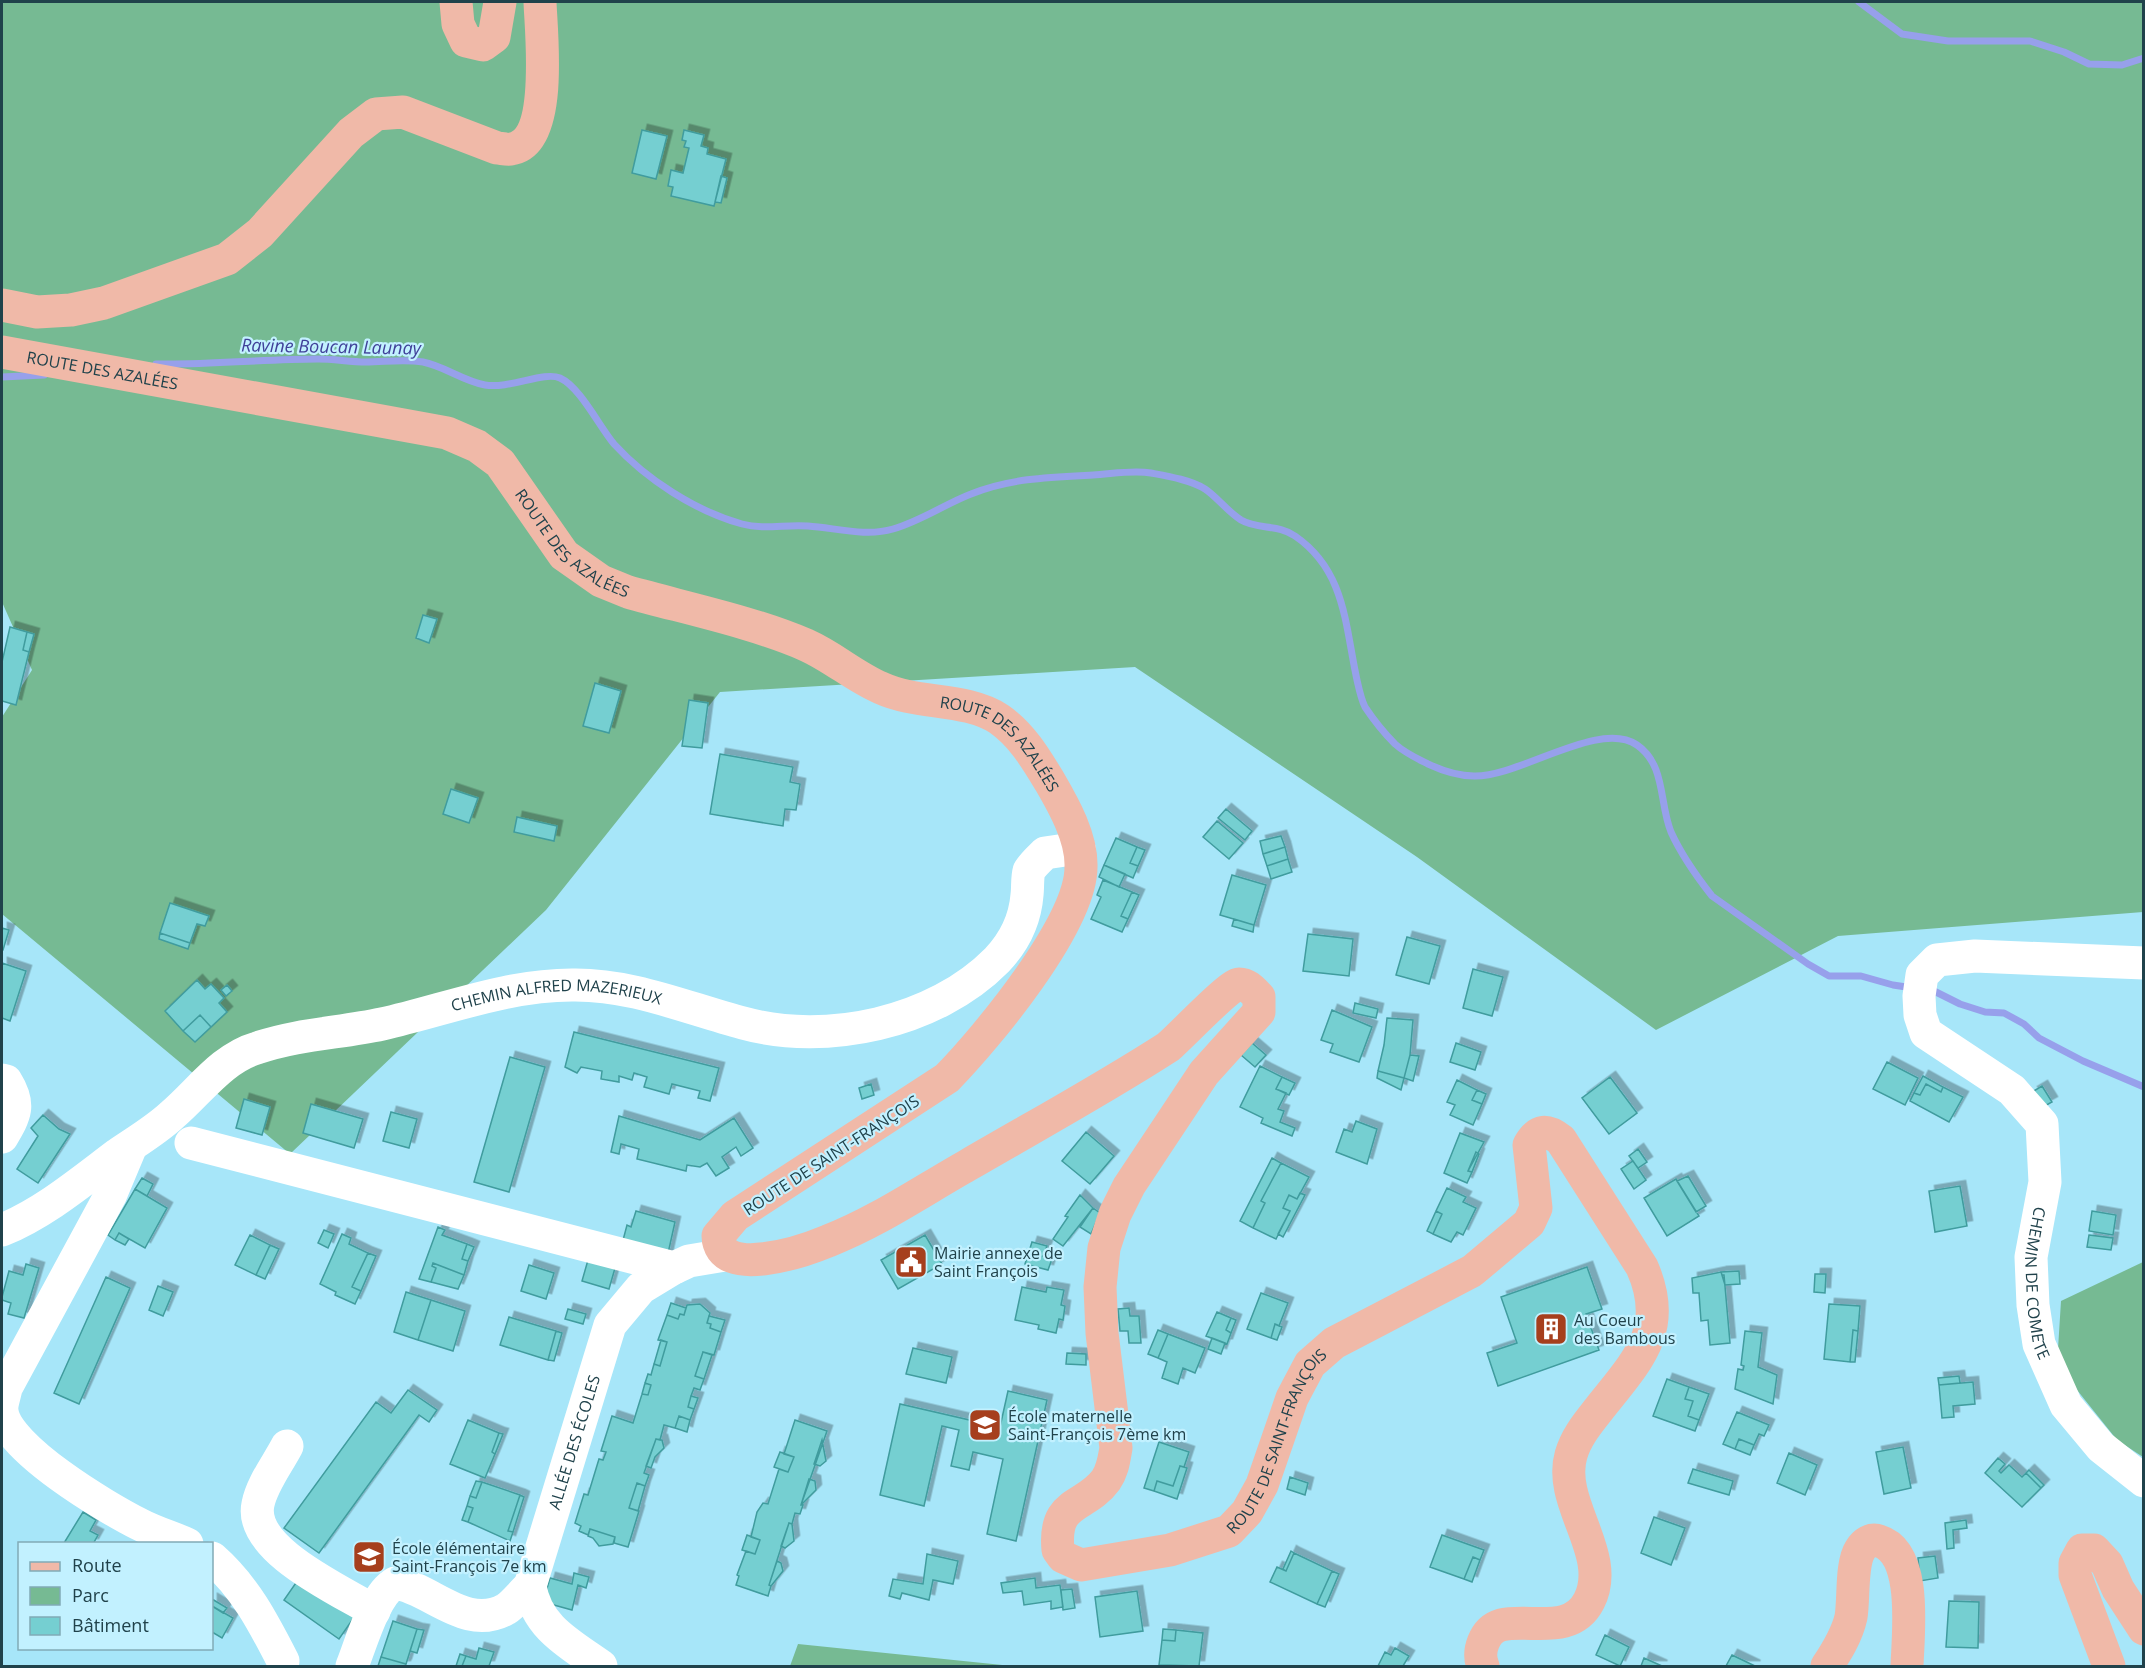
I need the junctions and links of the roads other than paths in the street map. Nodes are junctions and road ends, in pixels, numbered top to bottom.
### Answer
1 (456, 2) edge
2 (500, 2) edge
3 (540, 2) edge
4 (2, 305) edge
5 (2, 352) edge
6 (1079, 848) junction
7 (2144, 963) edge
8 (2, 1080) edge
9 (2, 1137) edge
10 (191, 1143) dead end
11 (132, 1145) junction
12 (2, 1230) edge
13 (725, 1255) junction
14 (674, 1268) junction
15 (287, 1446) dead end
16 (2144, 1481) edge
17 (182, 1542) edge
18 (213, 1559) edge
19 (530, 1586) junction
20 (374, 1611) junction
21 (2144, 1629) edge
22 (283, 1661) dead end
23 (352, 1666) edge
24 (601, 1666) edge
25 (1483, 1666) edge
26 (1827, 1666) edge
27 (1907, 1666) edge
28 (2109, 1666) edge

1 - 2 main road
3 - 4 main road
5 - 6 main road, ROUTE DES AZALÉES
6 - 11 street, CHEMIN ALFRED MAZERIEUX
6 - 13 main road, ROUTE DE SAINT-FRANÇOIS
7 - 16 street, CHEMIN DE COMETE
8 - 9 street
10 - 14 street
11 - 12 street, CHEMIN ALFRED MAZERIEUX
11 - 17 street
13 - 14 street, ALLÉE DES ÉCOLES
13 - 25 main road, ROUTE DE SAINT-FRANÇOIS
14 - 19 street, ALLÉE DES ÉCOLES
15 - 20 street
18 - 22 street
19 - 20 street
19 - 24 street
20 - 23 street
21 - 28 main road
26 - 27 main road

